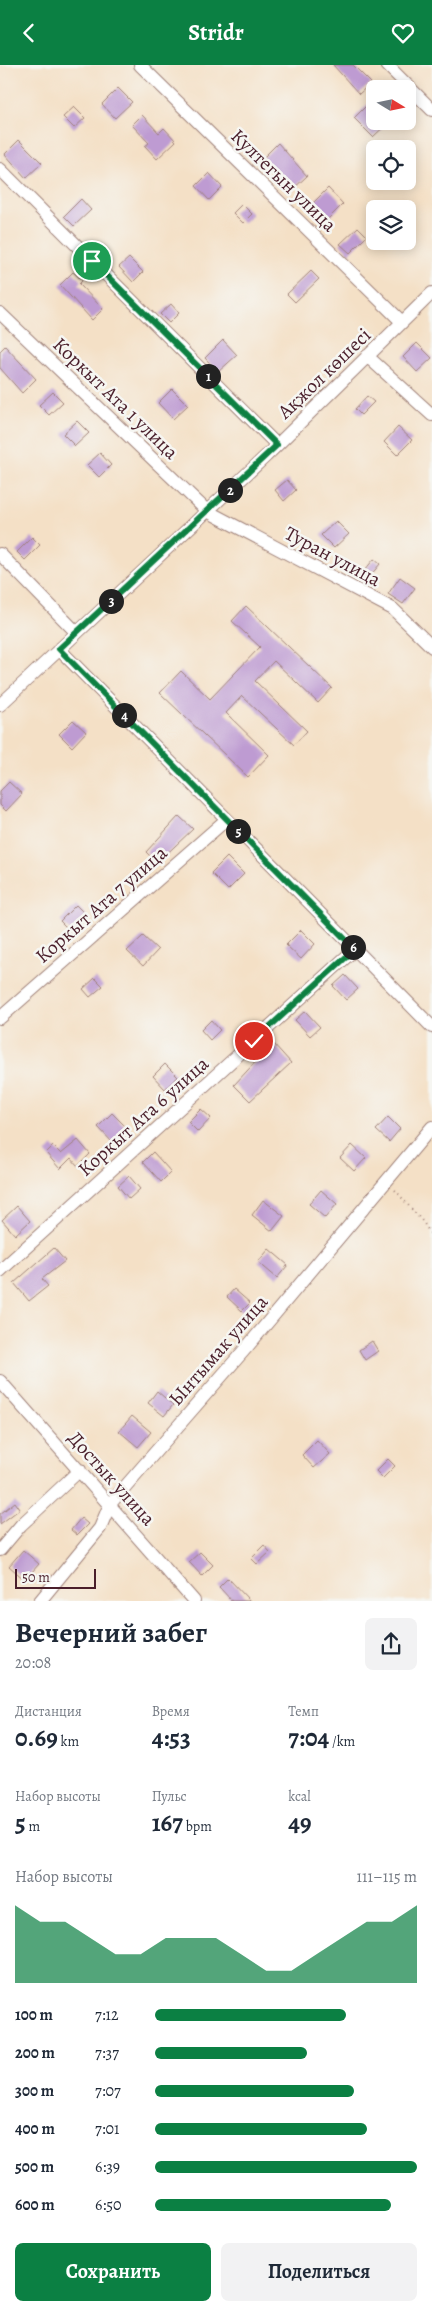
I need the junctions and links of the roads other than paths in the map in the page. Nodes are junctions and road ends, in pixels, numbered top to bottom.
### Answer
1 (140, 65) edge
2 (387, 65) edge
3 (432, 110) edge
4 (0, 169) edge
5 (432, 293) edge
6 (0, 313) edge
7 (402, 323) junction
8 (367, 356) junction
9 (432, 415) edge
10 (277, 445) junction
11 (207, 511) junction
12 (0, 553) edge
13 (77, 633) junction
14 (432, 647) edge
15 (59, 649) junction
16 (0, 705) edge
17 (227, 819) junction
18 (355, 949) junction
19 (0, 1018) edge
20 (432, 1027) edge
21 (432, 1127) edge
22 (0, 1271) edge
23 (0, 1381) edge
24 (80, 1471) junction
25 (110, 1503) junction
26 (0, 1550) edge
27 (40, 1601) edge
28 (194, 1601) edge

1 - 7 street, Култегын улица
2 - 3 street
4 - 10 street
5 - 7 street, Ақжол көшесі
6 - 11 street, Коркыт Ата 1 улица
7 - 8 street, Ақжол көшесі
8 - 9 street
8 - 10 street, Ақжол көшесі
10 - 11 street, Ақжол көшесі
11 - 13 street, Ақжол көшесі
11 - 14 street, Туран улица
12 - 13 street
13 - 15 street, Ақжол көшесі
15 - 16 street, Ақжол көшесі
15 - 17 street
17 - 18 street
17 - 19 street, Коркыт Ата 7 улица
18 - 20 street
18 - 22 street, Коркыт Ата 6 улица
21 - 25 street, Ынтымак улица
23 - 24 street, Достык улица
24 - 25 street, Достык улица
24 - 26 street
25 - 27 street, Ынтымак улица
25 - 28 street, Достык улица

